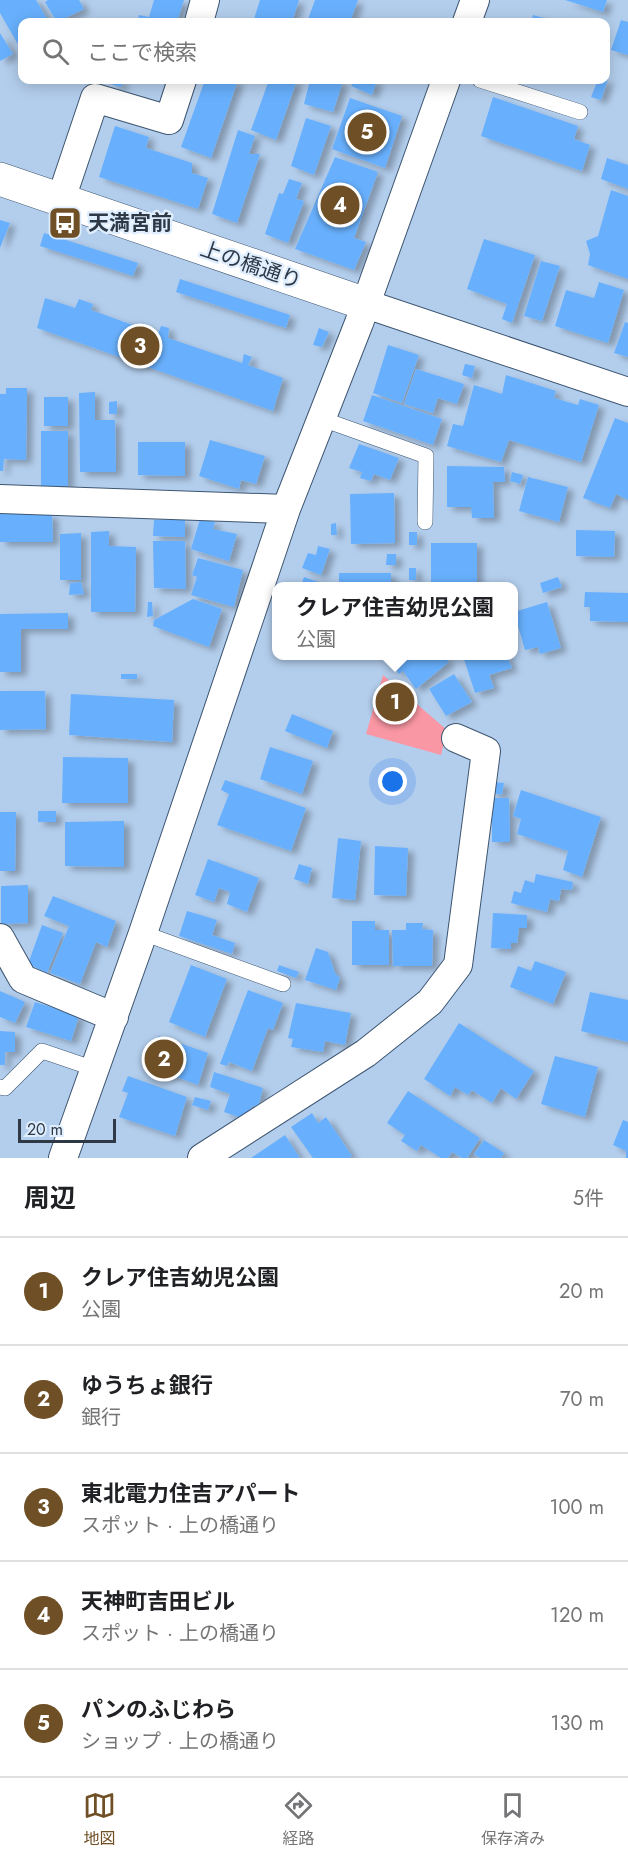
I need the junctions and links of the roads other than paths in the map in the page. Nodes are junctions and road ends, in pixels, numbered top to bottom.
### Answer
1 (205, 0) edge
2 (475, 0) edge
3 (200, 18) edge
4 (468, 18) edge
5 (181, 84) edge
6 (445, 84) edge
7 (492, 84) edge
8 (580, 112) dead end
9 (0, 178) edge
10 (61, 199) junction
11 (366, 304) junction
12 (628, 392) edge
13 (322, 419) junction
14 (0, 499) edge
15 (286, 509) junction
16 (425, 522) dead end
17 (456, 738) dead end
18 (143, 933) junction
19 (0, 938) edge
20 (12, 976) edge
21 (283, 984) dead end
22 (114, 1017) junction
23 (95, 1069) junction
24 (0, 1087) edge
25 (63, 1158) edge
26 (202, 1158) edge

1 - 3 street
2 - 4 street
5 - 10 street
6 - 11 street
7 - 8 lane
9 - 10 street, 上の橋通り
10 - 11 street, 上の橋通り
11 - 12 street
11 - 13 street
13 - 15 street
13 - 16 lane
14 - 15 street
15 - 18 street
17 - 26 street
18 - 21 lane
18 - 22 street
19 - 20 street
20 - 22 street
22 - 23 street
23 - 24 lane
23 - 25 street

